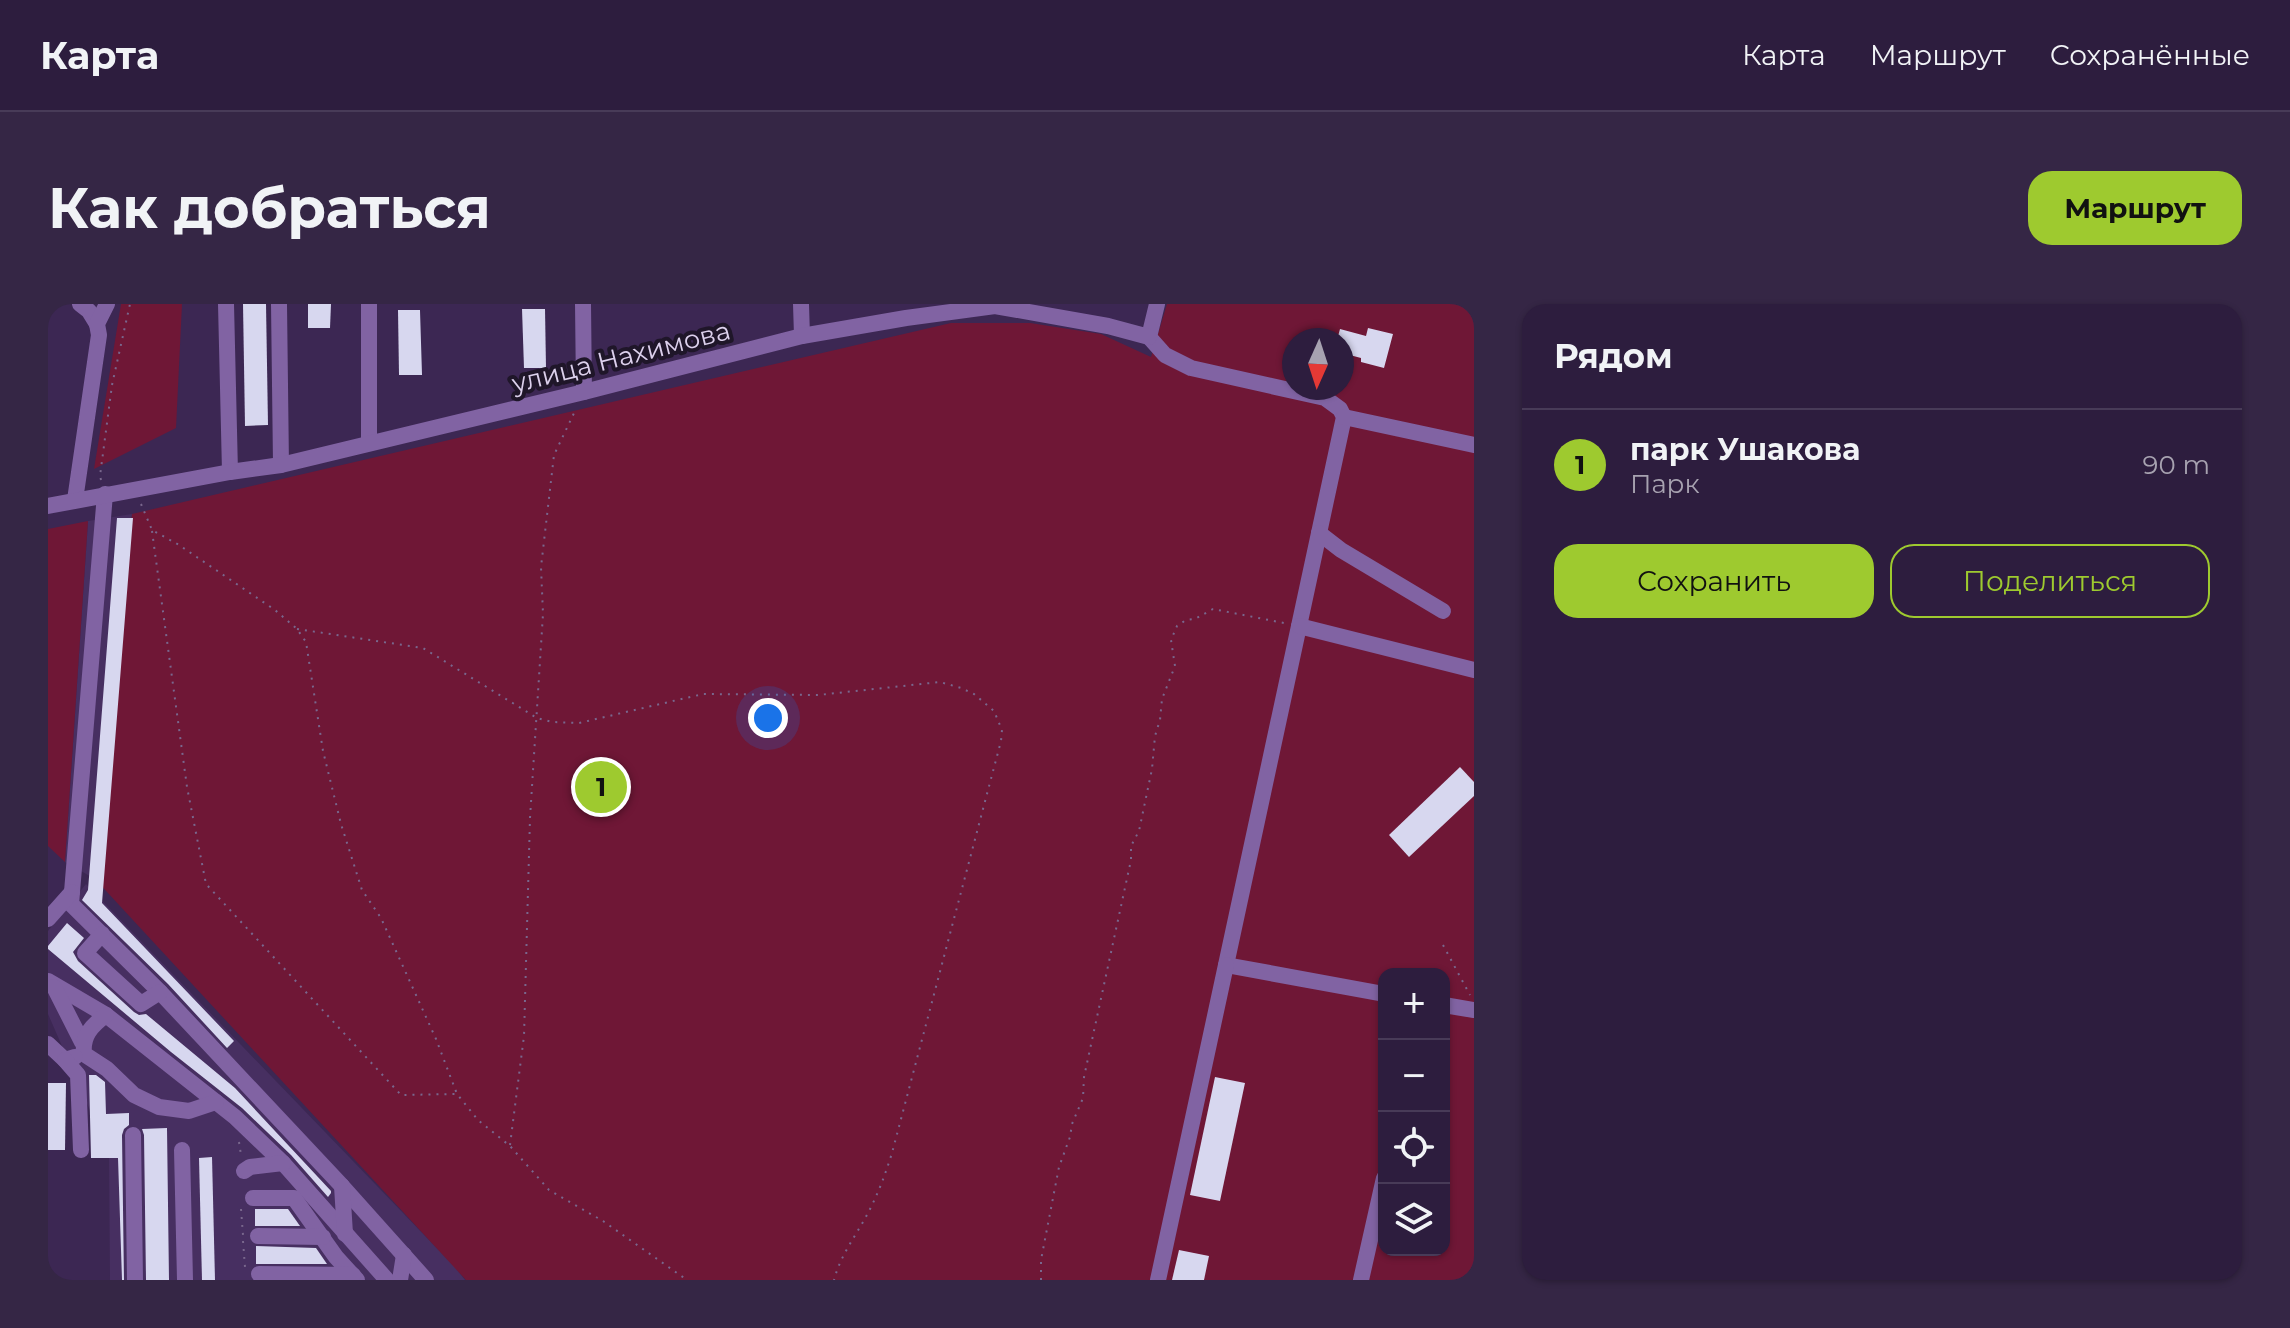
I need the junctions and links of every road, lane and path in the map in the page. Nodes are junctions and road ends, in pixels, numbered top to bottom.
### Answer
1 (80, 304) edge
2 (107, 304) edge
3 (130, 304) edge
4 (226, 304) edge
5 (279, 304) edge
6 (369, 304) edge
7 (583, 304) edge
8 (801, 304) edge
9 (1157, 304) edge
10 (995, 305) edge
11 (97, 324) junction
12 (802, 336) junction
13 (1149, 337) junction
14 (584, 392) junction
15 (1344, 417) junction
16 (369, 443) junction
17 (1474, 445) edge
18 (281, 465) junction
19 (230, 472) junction
20 (134, 489) junction
21 (105, 494) junction
22 (75, 500) junction
23 (48, 506) edge
24 (152, 530) junction
25 (1319, 533) junction
26 (1443, 611) dead end
27 (1299, 626) junction
28 (297, 629) junction
29 (1474, 670) edge
30 (537, 718) junction
31 (72, 892) junction
32 (48, 919) edge
33 (102, 934) junction
34 (1443, 945) dead end
35 (1226, 965) junction
36 (51, 983) edge
37 (160, 992) junction
38 (1378, 993) edge
39 (1474, 1003) edge
40 (1450, 1006) edge
41 (1474, 1010) edge
42 (106, 1015) junction
43 (48, 1044) edge
44 (83, 1048) junction
45 (65, 1060) junction
46 (457, 1094) junction
47 (216, 1102) junction
48 (133, 1135) dead end
49 (510, 1146) junction
50 (81, 1150) dead end
51 (182, 1150) dead end
52 (283, 1163) junction
53 (244, 1171) dead end
54 (1383, 1184) edge
55 (342, 1186) junction
56 (253, 1198) dead end
57 (345, 1234) junction
58 (258, 1236) dead end
59 (323, 1237) junction
60 (404, 1255) junction
61 (259, 1274) dead end
62 (355, 1278) edge
63 (135, 1280) edge
64 (185, 1280) edge
65 (387, 1280) edge
66 (400, 1280) edge
67 (426, 1280) edge
68 (687, 1280) edge
69 (834, 1280) edge
70 (1041, 1280) edge
71 (1158, 1280) edge
72 (1361, 1280) edge

1 - 11 street
2 - 11 street
3 - 21 path
4 - 19 street
5 - 18 street
6 - 16 street
7 - 14 street
8 - 12 street
9 - 13 street
10 - 12 street, улица Нахимова
10 - 13 street, улица Нахимова
11 - 22 street
12 - 14 street, улица Нахимова
13 - 15 street
14 - 16 street, улица Нахимова
14 - 30 path
15 - 17 street
15 - 25 street
16 - 18 street, улица Нахимова
18 - 19 street, улица Нахимова
19 - 20 street, улица Нахимова
20 - 21 street, улица Нахимова
20 - 24 path
21 - 22 street, улица Нахимова
21 - 31 street
22 - 23 street, улица Нахимова
24 - 28 path
24 - 46 path
25 - 26 street
25 - 27 street
27 - 29 street
27 - 35 street
27 - 70 path
28 - 30 path
28 - 46 path
30 - 49 path
30 - 69 path
31 - 32 street
31 - 33 street
33 - 37 street
33 - 37 street
34 - 39 path
35 - 38 street
35 - 71 street
36 - 42 street
36 - 44 street
37 - 55 street
40 - 41 street
42 - 44 street
42 - 47 street
43 - 45 street
44 - 45 street
44 - 47 street
45 - 50 street
46 - 49 path
47 - 52 street
48 - 63 street
49 - 68 path
51 - 64 street
52 - 53 street
52 - 57 street
54 - 72 street
55 - 57 street
55 - 60 street
56 - 59 street
57 - 65 street
58 - 59 street
59 - 62 street
60 - 66 street
60 - 67 street
61 - 62 street

